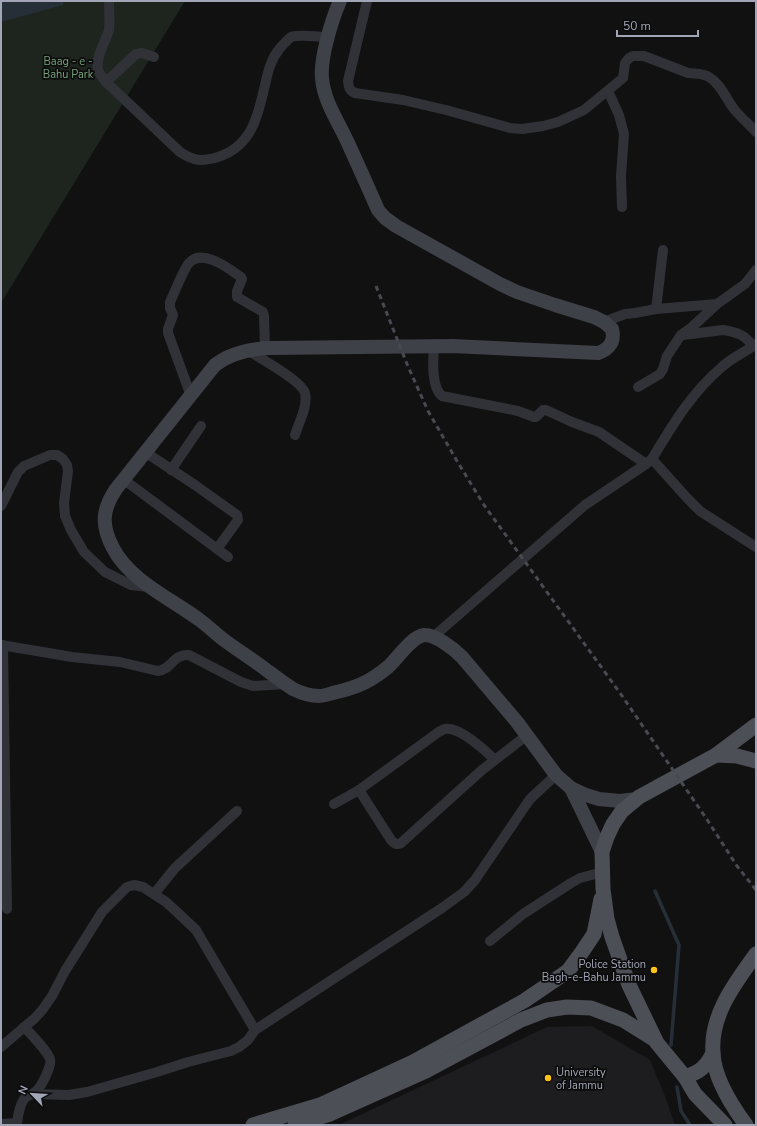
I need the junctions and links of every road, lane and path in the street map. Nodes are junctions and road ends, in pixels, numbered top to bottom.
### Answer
1 (108, 1) edge
2 (340, 1) edge
3 (367, 1) edge
4 (328, 37) junction
5 (154, 57) dead end
6 (106, 82) junction
7 (608, 91) junction
8 (756, 132) edge
9 (622, 207) dead end
10 (662, 250) dead end
11 (756, 270) edge
12 (717, 304) junction
13 (656, 309) junction
14 (604, 322) junction
15 (681, 335) junction
16 (755, 345) edge
17 (430, 346) junction
18 (265, 348) junction
19 (247, 350) junction
20 (638, 387) dead end
21 (190, 396) junction
22 (201, 426) dead end
23 (295, 435) dead end
24 (145, 452) junction
25 (649, 462) junction
26 (171, 470) junction
27 (123, 479) junction
28 (1, 506) edge
29 (756, 547) edge
30 (217, 549) junction
31 (228, 557) dead end
32 (148, 587) junction
33 (433, 637) junction
34 (2, 645) edge
35 (286, 684) junction
36 (756, 725) edge
37 (526, 736) junction
38 (716, 755) junction
39 (495, 760) junction
40 (756, 761) edge
41 (556, 775) junction
42 (571, 788) junction
43 (359, 790) junction
44 (637, 799) junction
45 (334, 804) dead end
46 (237, 811) dead end
47 (602, 852) junction
48 (603, 872) junction
49 (603, 889) junction
50 (154, 894) junction
51 (7, 909) dead end
52 (490, 941) dead end
53 (756, 954) edge
54 (24, 1027) junction
55 (255, 1030) junction
56 (655, 1040) junction
57 (1, 1047) edge
58 (713, 1053) junction
59 (685, 1077) junction
60 (34, 1094) junction
61 (1, 1124) edge
62 (17, 1124) edge
63 (253, 1125) edge
64 (295, 1125) edge
65 (725, 1125) edge
66 (746, 1125) edge

1 - 6 street
2 - 4 main road
3 - 7 street
4 - 6 street
4 - 14 main road
5 - 6 street
7 - 8 street
7 - 9 street
10 - 13 street
11 - 12 street
12 - 13 street
12 - 15 street
13 - 14 street
14 - 17 main road
15 - 16 street
15 - 20 street
16 - 25 street
17 - 18 main road
17 - 25 street
18 - 19 main road
18 - 21 street
19 - 21 main road
19 - 23 street
21 - 24 main road
22 - 26 street
24 - 26 street
24 - 27 main road
25 - 29 street
25 - 33 street
26 - 30 street
27 - 30 street
27 - 32 main road
28 - 32 street
30 - 31 street
32 - 35 main road
33 - 35 main road
33 - 37 main road
34 - 35 street
34 - 51 street
36 - 38 main road
37 - 39 street
37 - 41 main road
38 - 40 main road
38 - 44 main road
39 - 43 street
39 - 43 street
41 - 42 main road
41 - 55 street
42 - 44 main road
42 - 47 main road
43 - 45 street
44 - 47 main road
46 - 50 street
47 - 48 main road
48 - 49 main road
48 - 52 street
49 - 56 main road
49 - 63 main road
50 - 54 street
50 - 55 street
53 - 58 main road
54 - 57 street
54 - 60 street
55 - 60 street
56 - 59 main road
56 - 64 main road
58 - 59 main road
58 - 66 main road
59 - 65 main road
60 - 62 street
61 - 62 street

